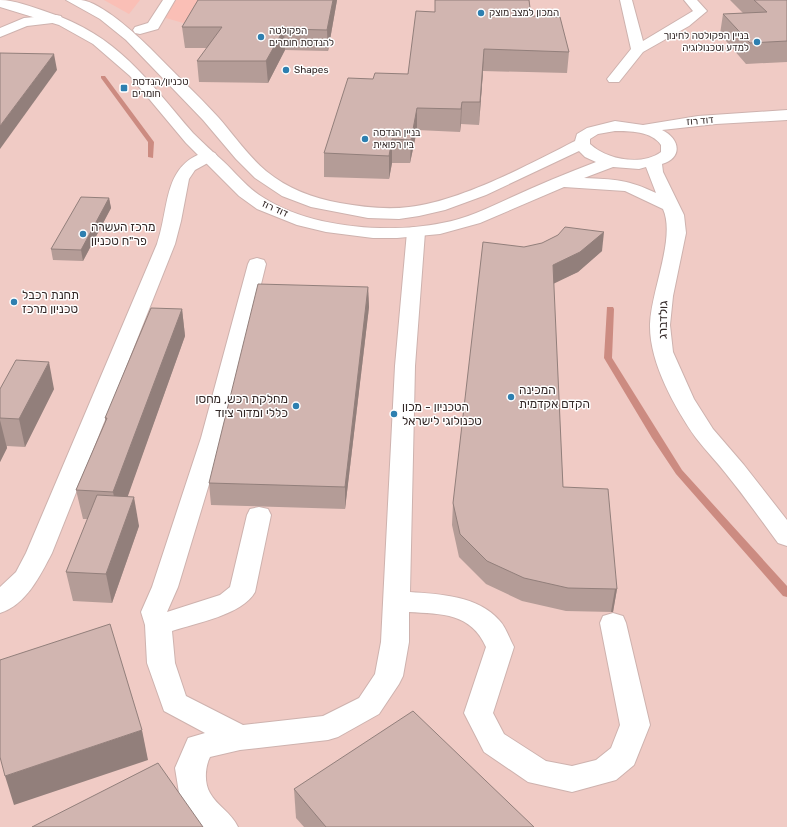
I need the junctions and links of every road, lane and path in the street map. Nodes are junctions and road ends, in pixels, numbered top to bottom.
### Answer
1 (72, 0) edge
2 (169, 0) edge
3 (626, 0) edge
4 (690, 0) edge
5 (5, 4) edge
6 (56, 19) junction
7 (140, 30) dead end
8 (0, 32) edge
9 (638, 49) junction
10 (614, 78) dead end
11 (787, 115) edge
12 (755, 117) junction
13 (645, 129) junction
14 (666, 140) junction
15 (581, 144) junction
16 (209, 156) junction
17 (611, 162) junction
18 (654, 162) junction
19 (558, 183) junction
20 (669, 205) junction
21 (416, 232) junction
22 (257, 264) dead end
23 (746, 484) junction
24 (787, 514) edge
25 (259, 515) dead end
26 (787, 537) edge
27 (396, 601) junction
28 (0, 603) edge
29 (614, 623) dead end
30 (158, 625) junction
31 (240, 738) junction
32 (222, 827) edge

1 - 15 street, דוד רוז
2 - 7 street
3 - 9 street
4 - 9 street
5 - 6 street, דוד רוז
5 - 8 street
6 - 8 street
6 - 16 street, דוד רוז
9 - 10 street
11 - 12 street, דוד רוז
12 - 13 street, דוד רוז
12 - 14 street, דוד רוז
13 - 14 street
13 - 15 street
14 - 18 street
15 - 17 street
16 - 21 street, דוד רוז
16 - 28 street
17 - 18 street
17 - 19 street, דוד רוז
17 - 20 street
18 - 20 street, גולדברג
19 - 20 street
19 - 21 street, דוד רוז
20 - 23 street, גולדברג
21 - 27 street
22 - 30 street
23 - 24 street, גולדברג
23 - 26 street, גולדברג
25 - 30 street
27 - 29 street
27 - 31 street
30 - 31 street
31 - 32 street

